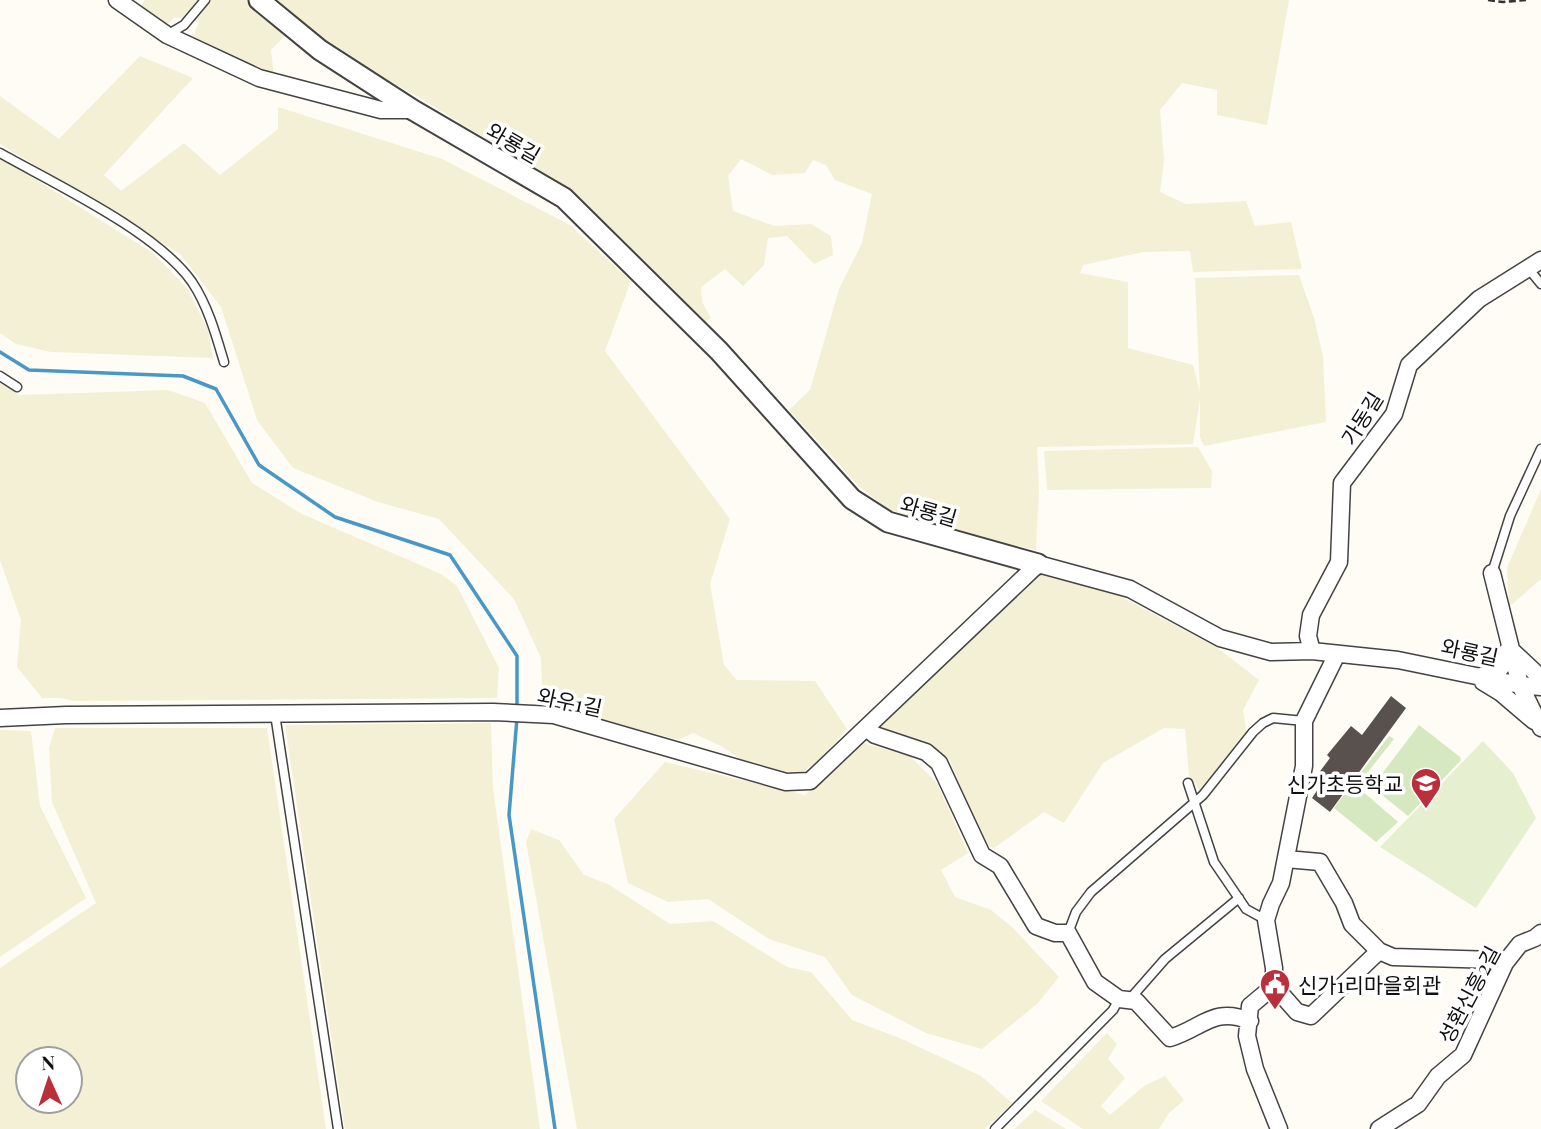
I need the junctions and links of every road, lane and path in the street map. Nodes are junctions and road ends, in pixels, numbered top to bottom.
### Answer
1 (117, 0) edge
2 (205, 0) edge
3 (259, 0) edge
4 (1488, 0) edge
5 (1526, 0) edge
6 (167, 35) junction
7 (413, 110) junction
8 (0, 153) edge
9 (1535, 264) edge
10 (1541, 284) edge
11 (224, 362) dead end
12 (0, 376) edge
13 (17, 387) dead end
14 (1541, 449) edge
15 (1038, 564) junction
16 (1492, 573) joint
17 (1509, 648) junction
18 (1312, 651) junction
19 (1337, 654) junction
20 (1473, 675) junction
21 (1541, 678) edge
22 (1520, 685) junction
23 (1541, 687) edge
24 (275, 714) junction
25 (0, 718) edge
26 (1304, 721) junction
27 (1540, 727) edge
28 (866, 728) junction
29 (1188, 783) dead end
30 (1194, 804) junction
31 (1286, 859) junction
32 (1239, 898) junction
33 (1266, 920) junction
34 (1068, 933) junction
35 (1539, 937) edge
36 (1379, 951) junction
37 (1504, 963) junction
38 (1274, 986) junction
39 (1124, 1000) junction
40 (1250, 1021) junction
41 (338, 1129) edge
42 (995, 1129) edge
43 (1279, 1129) edge
44 (1379, 1129) edge

1 - 6 street, 와룡길
2 - 6 lane
3 - 7 street, 와룡길
4 - 5 path
6 - 7 street, 와룡길
7 - 15 street, 와룡길
8 - 11 lane
9 - 10 lane
9 - 18 street, 가동길
12 - 13 lane
14 - 16 lane
15 - 18 street, 와룡길
15 - 28 street, 와우1길
16 - 17 street
17 - 20 street
17 - 21 street
17 - 22 street
18 - 19 street, 와룡길
19 - 20 street, 와룡길
19 - 26 street
20 - 22 street, 와룡길
20 - 27 street
22 - 23 street
22 - 27 street, 와룡길
24 - 25 street, 와우1길
24 - 28 street, 와우1길
24 - 41 lane
26 - 30 lane
26 - 31 street
28 - 34 street
29 - 30 lane
30 - 32 lane
30 - 34 lane
31 - 33 street
31 - 36 street
32 - 33 lane
32 - 39 lane
33 - 38 street
34 - 39 street
35 - 37 street, 성환신흥2길
36 - 37 street
36 - 38 street
37 - 44 street, 성환신흥2길
38 - 40 street
39 - 40 street
39 - 42 lane
40 - 43 street

